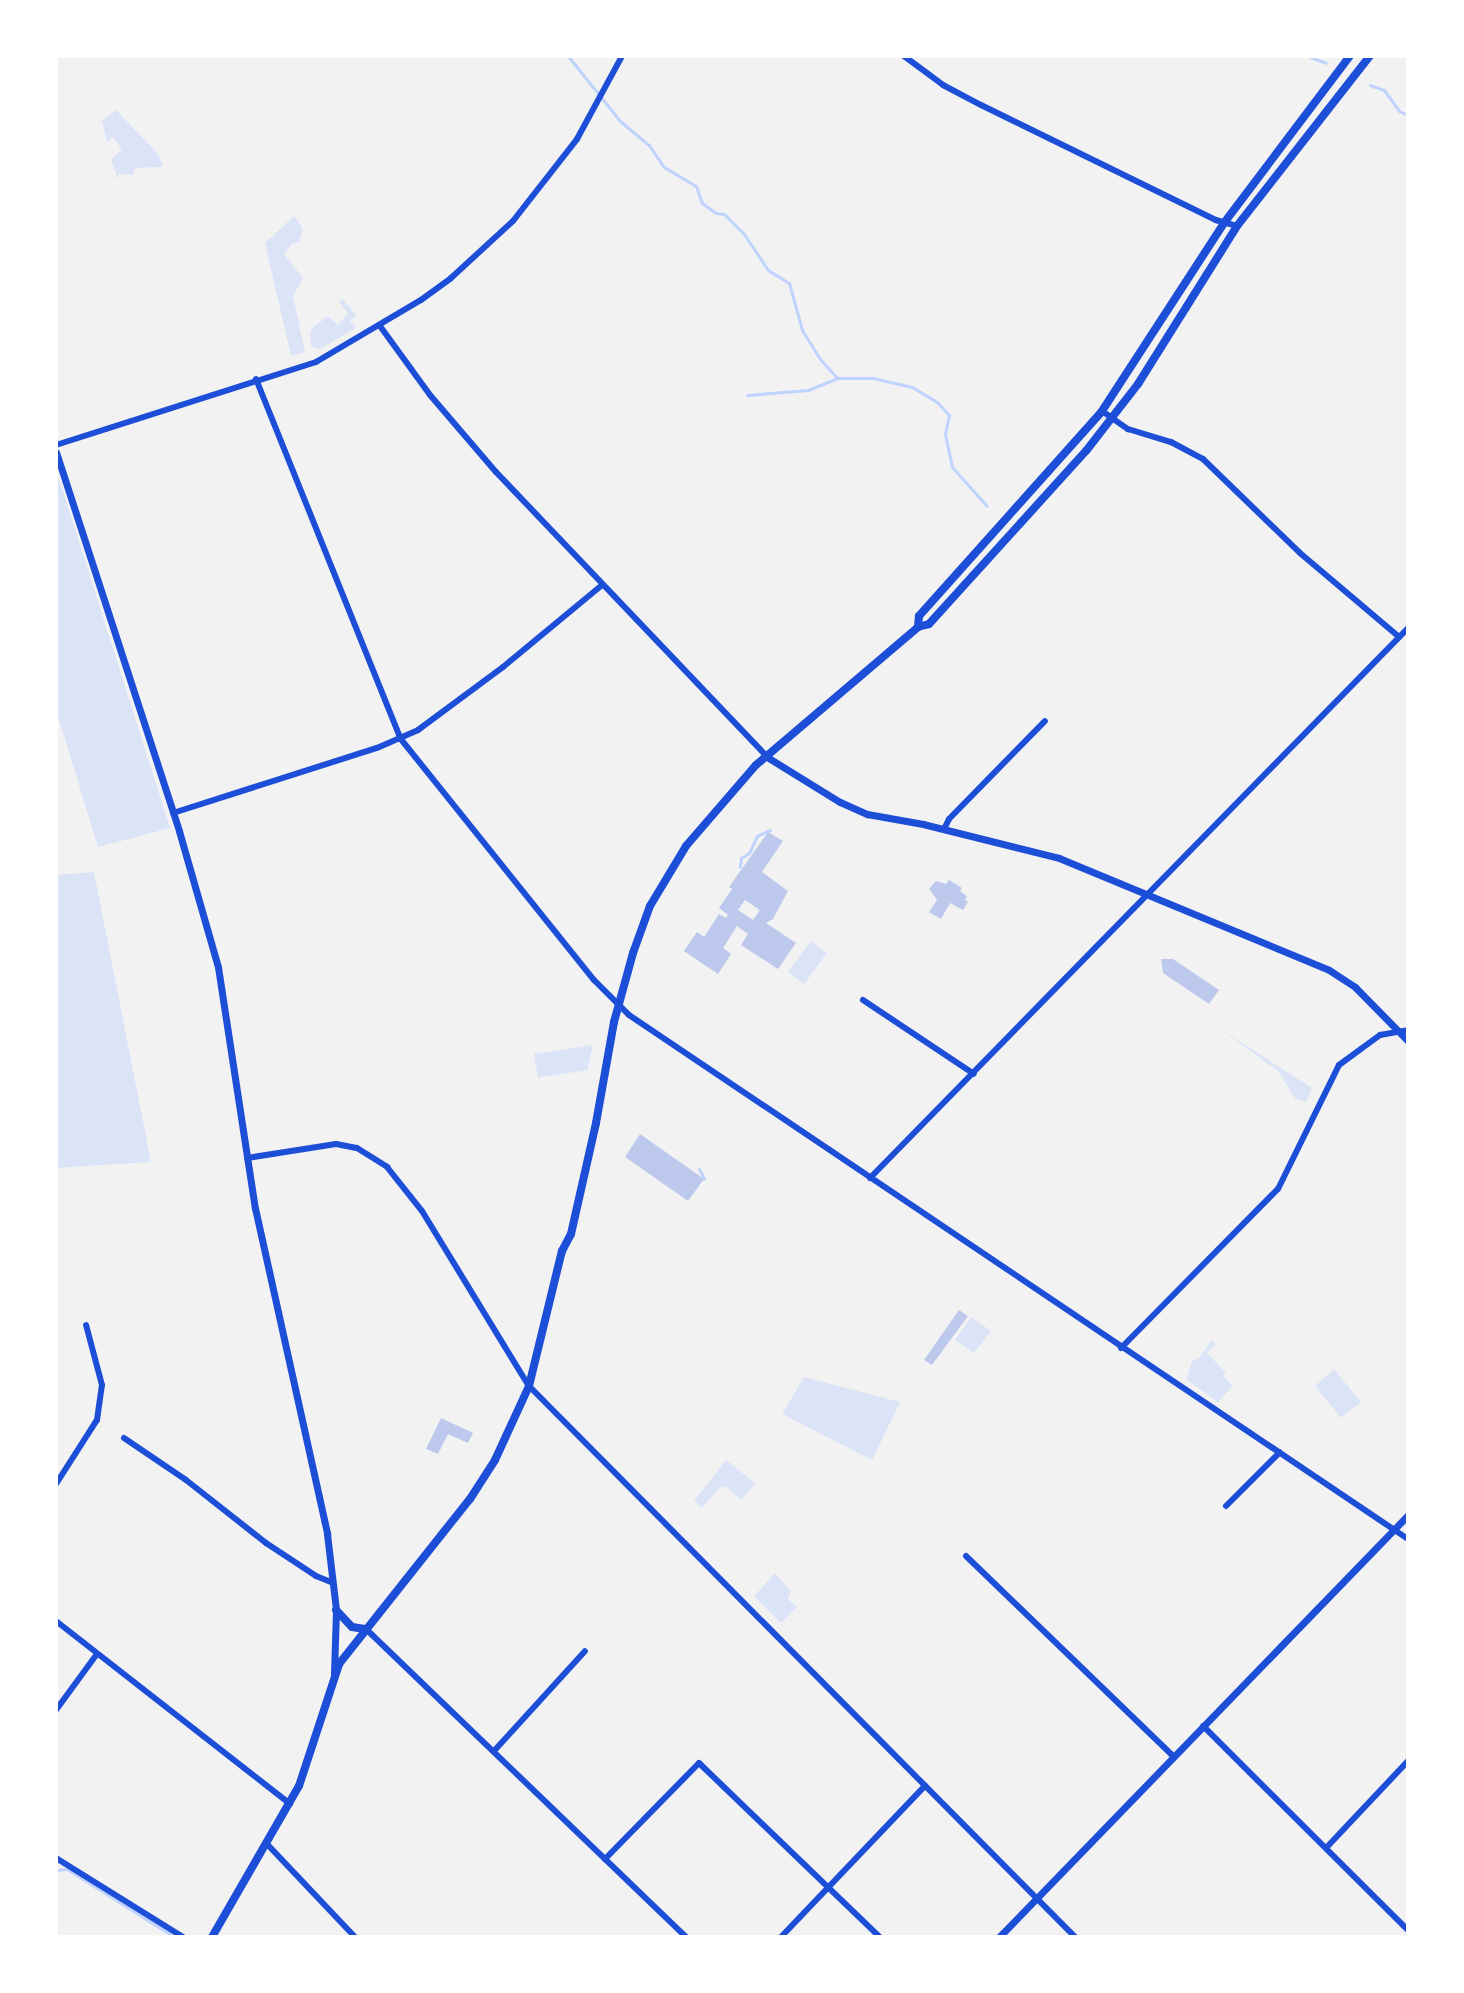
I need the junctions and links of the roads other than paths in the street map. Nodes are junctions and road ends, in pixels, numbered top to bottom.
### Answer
1 (622, 56) edge
2 (904, 56) edge
3 (1350, 56) edge
4 (1370, 56) edge
5 (1224, 223) junction
6 (1237, 226) junction
7 (380, 326) junction
8 (256, 379) junction
9 (1102, 411) junction
10 (1113, 419) junction
11 (56, 445) edge
12 (56, 452) edge
13 (601, 586) junction
14 (918, 627) junction
15 (1408, 628) edge
16 (1399, 637) junction
17 (1045, 721) dead end
18 (400, 738) junction
19 (767, 757) junction
20 (173, 813) junction
21 (944, 829) junction
22 (1148, 895) junction
23 (863, 1000) dead end
24 (620, 1005) junction
25 (1408, 1030) edge
26 (1398, 1031) junction
27 (1408, 1041) edge
28 (974, 1074) junction
29 (247, 1158) junction
30 (870, 1178) junction
31 (86, 1325) dead end
32 (1121, 1348) junction
33 (529, 1386) junction
34 (124, 1438) dead end
35 (1280, 1452) junction
36 (56, 1484) edge
37 (1226, 1506) dead end
38 (1408, 1515) edge
39 (1394, 1530) junction
40 (1408, 1539) edge
41 (966, 1556) dead end
42 (333, 1583) junction
43 (336, 1610) junction
44 (56, 1621) edge
45 (365, 1629) junction
46 (585, 1651) dead end
47 (97, 1654) junction
48 (334, 1674) junction
49 (56, 1710) edge
50 (1203, 1726) junction
51 (494, 1751) junction
52 (1174, 1757) junction
53 (1408, 1761) edge
54 (925, 1786) junction
55 (290, 1804) junction
56 (267, 1844) junction
57 (1326, 1848) junction
58 (56, 1858) edge
59 (605, 1859) junction
60 (829, 1888) junction
61 (1036, 1899) junction
62 (1408, 1930) edge
63 (183, 1937) edge
64 (212, 1937) edge
65 (355, 1937) edge
66 (686, 1937) edge
67 (781, 1937) edge
68 (880, 1937) edge
69 (999, 1937) edge
70 (1075, 1937) edge

1 - 7 street
2 - 5 street
3 - 5 main road
4 - 6 main road
5 - 6 street
5 - 9 main road
6 - 10 main road
7 - 8 street
7 - 13 street
8 - 11 street
8 - 18 street
9 - 10 street
9 - 14 main road
10 - 14 main road
10 - 16 street
12 - 20 street
13 - 18 street
13 - 19 street
14 - 19 main road
15 - 16 street
16 - 22 street
17 - 21 street
18 - 20 street
18 - 24 street
19 - 21 street
19 - 24 main road
20 - 29 street
21 - 22 street
22 - 26 street
22 - 28 street
23 - 28 street
24 - 30 street
24 - 33 main road
25 - 26 street
26 - 27 street
26 - 32 street
28 - 30 street
29 - 33 street
29 - 42 street
30 - 32 street
31 - 36 street
32 - 35 street
33 - 45 main road
33 - 54 street
34 - 42 street
35 - 37 street
35 - 39 street
38 - 39 street
39 - 40 street
39 - 50 street
41 - 52 street
42 - 43 street
43 - 45 main road
43 - 48 street
44 - 47 street
45 - 48 main road
45 - 51 street
46 - 51 street
47 - 49 street
47 - 55 street
48 - 55 main road
50 - 52 street
50 - 57 street
51 - 59 street
52 - 61 street
53 - 57 street
54 - 60 street
54 - 61 street
55 - 56 main road
56 - 64 main road
56 - 65 street
57 - 62 street
58 - 63 street
59 - 60 street
59 - 66 street
60 - 67 street
60 - 68 street
61 - 69 street
61 - 70 street

